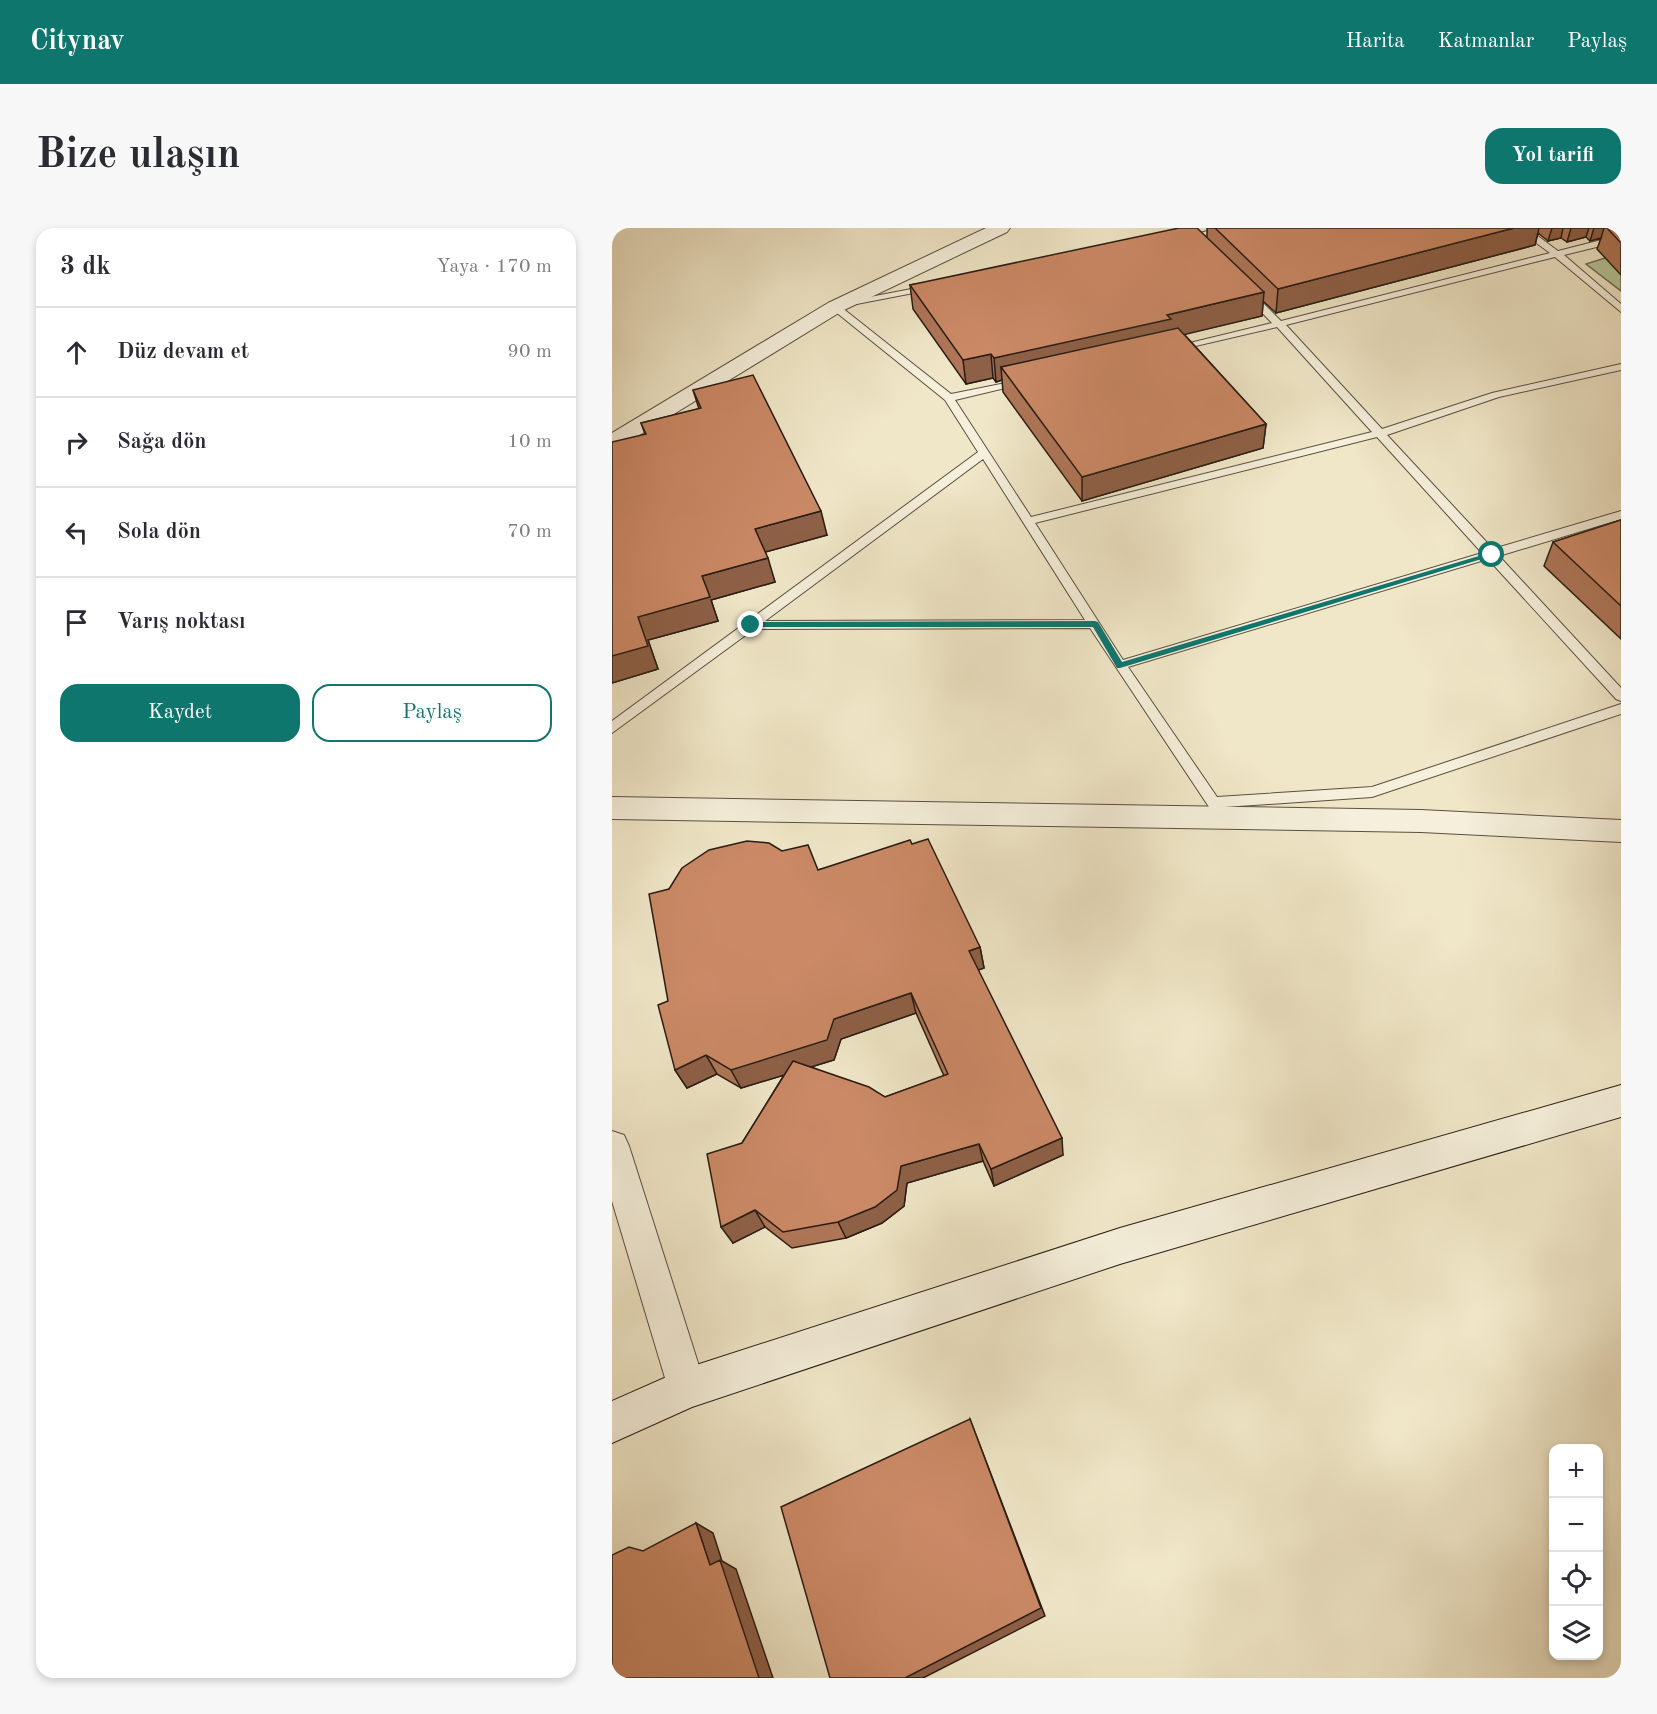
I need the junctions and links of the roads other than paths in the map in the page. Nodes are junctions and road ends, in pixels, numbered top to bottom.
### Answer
1 (1001, 228) edge
2 (1209, 228) edge
3 (1521, 228) edge
4 (1184, 235) edge
5 (1621, 238) edge
6 (1558, 255) junction
7 (1237, 283) edge
8 (940, 285) edge
9 (835, 307) junction
10 (1621, 309) edge
11 (1279, 324) junction
12 (1165, 350) edge
13 (1621, 367) edge
14 (1029, 380) edge
15 (949, 398) junction
16 (1378, 434) junction
17 (612, 442) edge
18 (985, 452) junction
19 (1621, 515) edge
20 (1029, 521) junction
21 (1492, 555) junction
22 (1095, 624) junction
23 (751, 625) junction
24 (1120, 666) junction
25 (1621, 696) edge
26 (1621, 709) edge
27 (612, 728) edge
28 (612, 808) edge
29 (1218, 810) junction
30 (1621, 831) edge
31 (1621, 1101) edge
32 (612, 1146) edge
33 (687, 1388) junction
34 (612, 1422) edge

1 - 9 street
2 - 4 lane
3 - 6 lane
5 - 6 lane
6 - 10 lane
6 - 11 lane
7 - 11 lane
8 - 9 lane
9 - 15 lane
9 - 17 street
11 - 12 lane
11 - 16 lane
13 - 16 lane
14 - 15 lane
15 - 18 lane
16 - 20 lane
16 - 21 lane
18 - 20 lane
18 - 23 lane
19 - 21 lane
20 - 22 lane
21 - 24 lane
21 - 25 lane
22 - 23 lane
22 - 24 lane
23 - 27 lane
24 - 29 lane
26 - 29 lane
28 - 29 street
29 - 30 street
31 - 33 street
32 - 33 street
33 - 34 street

